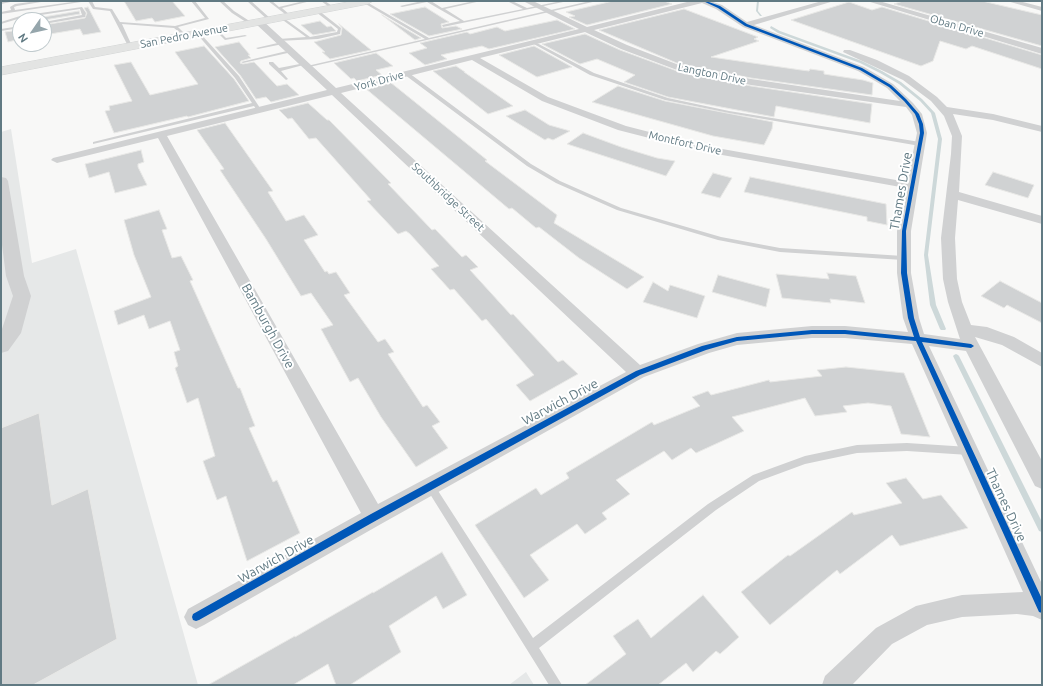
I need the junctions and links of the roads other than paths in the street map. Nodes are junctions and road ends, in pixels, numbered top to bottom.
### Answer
1 (13, 1) edge
2 (45, 1) edge
3 (79, 1) edge
4 (90, 1) edge
5 (193, 1) edge
6 (221, 1) edge
7 (249, 1) edge
8 (270, 1) edge
9 (308, 1) edge
10 (323, 1) edge
11 (366, 1) edge
12 (428, 1) edge
13 (479, 1) edge
14 (509, 1) edge
15 (553, 1) edge
16 (566, 1) edge
17 (595, 1) edge
18 (700, 1) edge
19 (704, 1) edge
20 (830, 1) edge
21 (871, 1) edge
22 (1011, 1) edge
23 (468, 2) edge
24 (1, 3) edge
25 (558, 3) junction
26 (526, 5) edge
27 (402, 6) dead end
28 (539, 7) junction
29 (719, 7) junction
30 (81, 8) junction
31 (333, 8) junction
32 (441, 8) junction
33 (1042, 9) edge
34 (13, 11) junction
35 (317, 11) junction
36 (550, 12) junction
37 (1, 13) edge
38 (283, 14) junction
39 (760, 20) junction
40 (1, 22) edge
41 (52, 22) edge
42 (260, 22) junction
43 (464, 22) junction
44 (119, 23) junction
45 (746, 24) junction
46 (443, 26) dead end
47 (175, 27) junction
48 (12, 28) edge
49 (587, 29) junction
50 (1, 30) edge
51 (217, 30) junction
52 (198, 33) junction
53 (185, 36) junction
54 (245, 36) dead end
55 (309, 38) junction
56 (428, 39) junction
57 (533, 42) junction
58 (284, 45) junction
59 (130, 46) junction
60 (258, 48) dead end
61 (1042, 51) edge
62 (472, 57) junction
63 (243, 62) dead end
64 (270, 63) dead end
65 (306, 65) junction
66 (278, 70) junction
67 (1, 71) edge
68 (407, 74) junction
69 (286, 79) dead end
70 (335, 92) junction
71 (910, 105) junction
72 (257, 108) junction
73 (944, 110) junction
74 (1042, 129) edge
75 (162, 134) junction
76 (95, 142) dead end
77 (920, 144) junction
78 (57, 160) dead end
79 (1, 181) edge
80 (912, 186) junction
81 (952, 194) junction
82 (1042, 220) edge
83 (903, 258) junction
84 (964, 329) junction
85 (918, 339) junction
86 (1, 346) edge
87 (971, 346) junction
88 (1042, 361) edge
89 (638, 373) junction
90 (969, 451) junction
91 (1042, 480) edge
92 (430, 486) junction
93 (374, 517) junction
94 (1041, 607) edge
95 (196, 617) dead end
96 (531, 647) junction
97 (556, 685) edge
98 (834, 685) edge

1 - 24 lane
2 - 34 lane
3 - 30 lane
3 - 34 lane
4 - 44 lane
5 - 47 lane
6 - 42 lane
7 - 42 lane
8 - 38 lane
9 - 38 lane
10 - 31 lane
11 - 31 main road, San Pedro Avenue
11 - 56 lane
12 - 27 lane
12 - 32 lane
13 - 23 lane
14 - 26 lane
15 - 25 lane
16 - 25 lane
17 - 36 lane
18 - 49 street, York Drive
19 - 29 street, Thames Drive
20 - 39 street
21 - 61 street, Oban Drive
22 - 33 street
23 - 32 lane
25 - 28 lane
26 - 28 street, Langton Drive
26 - 43 lane
28 - 36 street, Langton Drive
29 - 39 street, Thames Drive
29 - 45 street, Thames Drive
30 - 40 lane
30 - 41 lane
31 - 35 main road, San Pedro Avenue
32 - 43 lane
34 - 37 lane
35 - 38 main road, San Pedro Avenue
35 - 55 lane
36 - 49 street, Langton Drive
36 - 56 lane
38 - 42 main road, San Pedro Avenue
38 - 55 lane
39 - 45 street
39 - 73 street, Thames Drive
42 - 51 main road, San Pedro Avenue
42 - 58 street, Southbridge Street
43 - 46 lane
44 - 47 lane
44 - 59 lane
45 - 71 street, Thames Drive
47 - 53 lane
48 - 50 lane
49 - 57 street, York Drive
49 - 71 street, Langton Drive
51 - 52 main road, San Pedro Avenue
51 - 54 lane
52 - 53 main road, San Pedro Avenue
52 - 72 lane
53 - 59 main road, San Pedro Avenue
55 - 58 lane
56 - 65 lane
57 - 62 street, York Drive
57 - 77 lane
58 - 60 lane
58 - 63 lane
58 - 65 street, Southbridge Street
59 - 67 main road, San Pedro Avenue
62 - 68 street, York Drive
62 - 80 street, Montfort Drive
64 - 66 lane
65 - 66 lane
65 - 70 street, Southbridge Street
66 - 69 lane
68 - 70 street, York Drive
68 - 83 lane
70 - 72 street, York Drive
70 - 89 street, Southbridge Street
71 - 77 street, Thames Drive
72 - 75 street, York Drive
72 - 76 lane
73 - 74 street
73 - 81 street, Thames Drive
75 - 78 street, York Drive
75 - 93 street, Bamburgh Drive
77 - 80 street, Thames Drive
79 - 86 street
80 - 83 street, Thames Drive
81 - 82 street
81 - 84 street, Thames Drive
83 - 85 street, Thames Drive
84 - 87 street, Thames Drive
84 - 88 street
85 - 87 street, Warwich Drive
85 - 89 street, Warwich Drive
85 - 90 street, Thames Drive
87 - 91 street, Thames Drive
89 - 92 street, Warwich Drive
90 - 94 street, Thames Drive
90 - 96 lane
92 - 93 street, Warwich Drive
92 - 96 lane
93 - 95 street, Warwich Drive
94 - 98 street
96 - 97 lane

